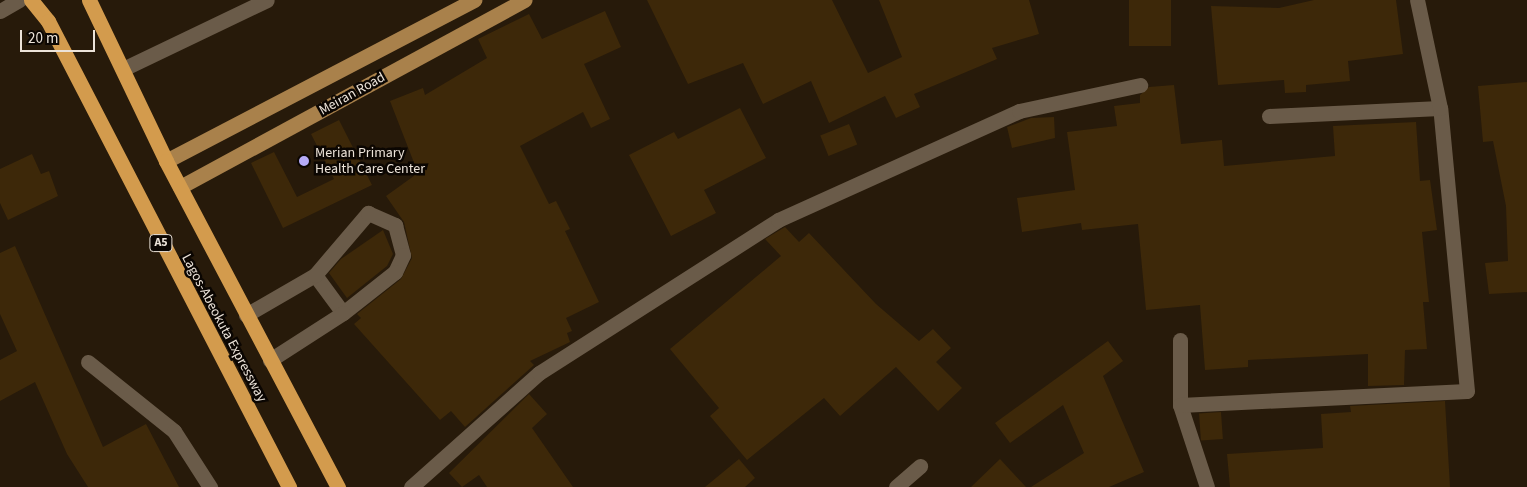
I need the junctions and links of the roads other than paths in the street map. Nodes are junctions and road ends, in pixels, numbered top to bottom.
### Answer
1 (19, 0) edge
2 (31, 0) edge
3 (89, 0) edge
4 (267, 0) edge
5 (474, 0) edge
6 (524, 0) edge
7 (1417, 0) edge
8 (0, 11) edge
9 (125, 68) junction
10 (1140, 85) dead end
11 (1440, 108) junction
12 (1268, 116) dead end
13 (166, 161) junction
14 (180, 188) junction
15 (316, 275) junction
16 (343, 313) junction
17 (246, 315) junction
18 (1180, 340) dead end
19 (270, 360) junction
20 (88, 362) dead end
21 (1180, 405) junction
22 (920, 466) dead end
23 (210, 487) edge
24 (289, 487) edge
25 (338, 487) edge
26 (410, 487) edge
27 (896, 487) edge
28 (1207, 487) edge

1 - 8 street
2 - 24 highway, Lagos-Abeokuta Expressway / A5
3 - 9 highway, Lagos-Abeokuta Expressway
4 - 9 street
5 - 13 main road, Meiran Road
6 - 14 main road, Meiran Road
7 - 11 street
9 - 13 highway, Lagos-Abeokuta Expressway
10 - 26 street
11 - 12 street
11 - 21 street
13 - 14 highway, Lagos-Abeokuta Expressway
14 - 17 highway, Lagos-Abeokuta Expressway
15 - 16 street
15 - 16 street
15 - 17 street
16 - 19 street
17 - 19 highway, Lagos-Abeokuta Expressway
18 - 21 street
19 - 25 highway, Lagos-Abeokuta Expressway
20 - 23 street
21 - 28 street
22 - 27 street

